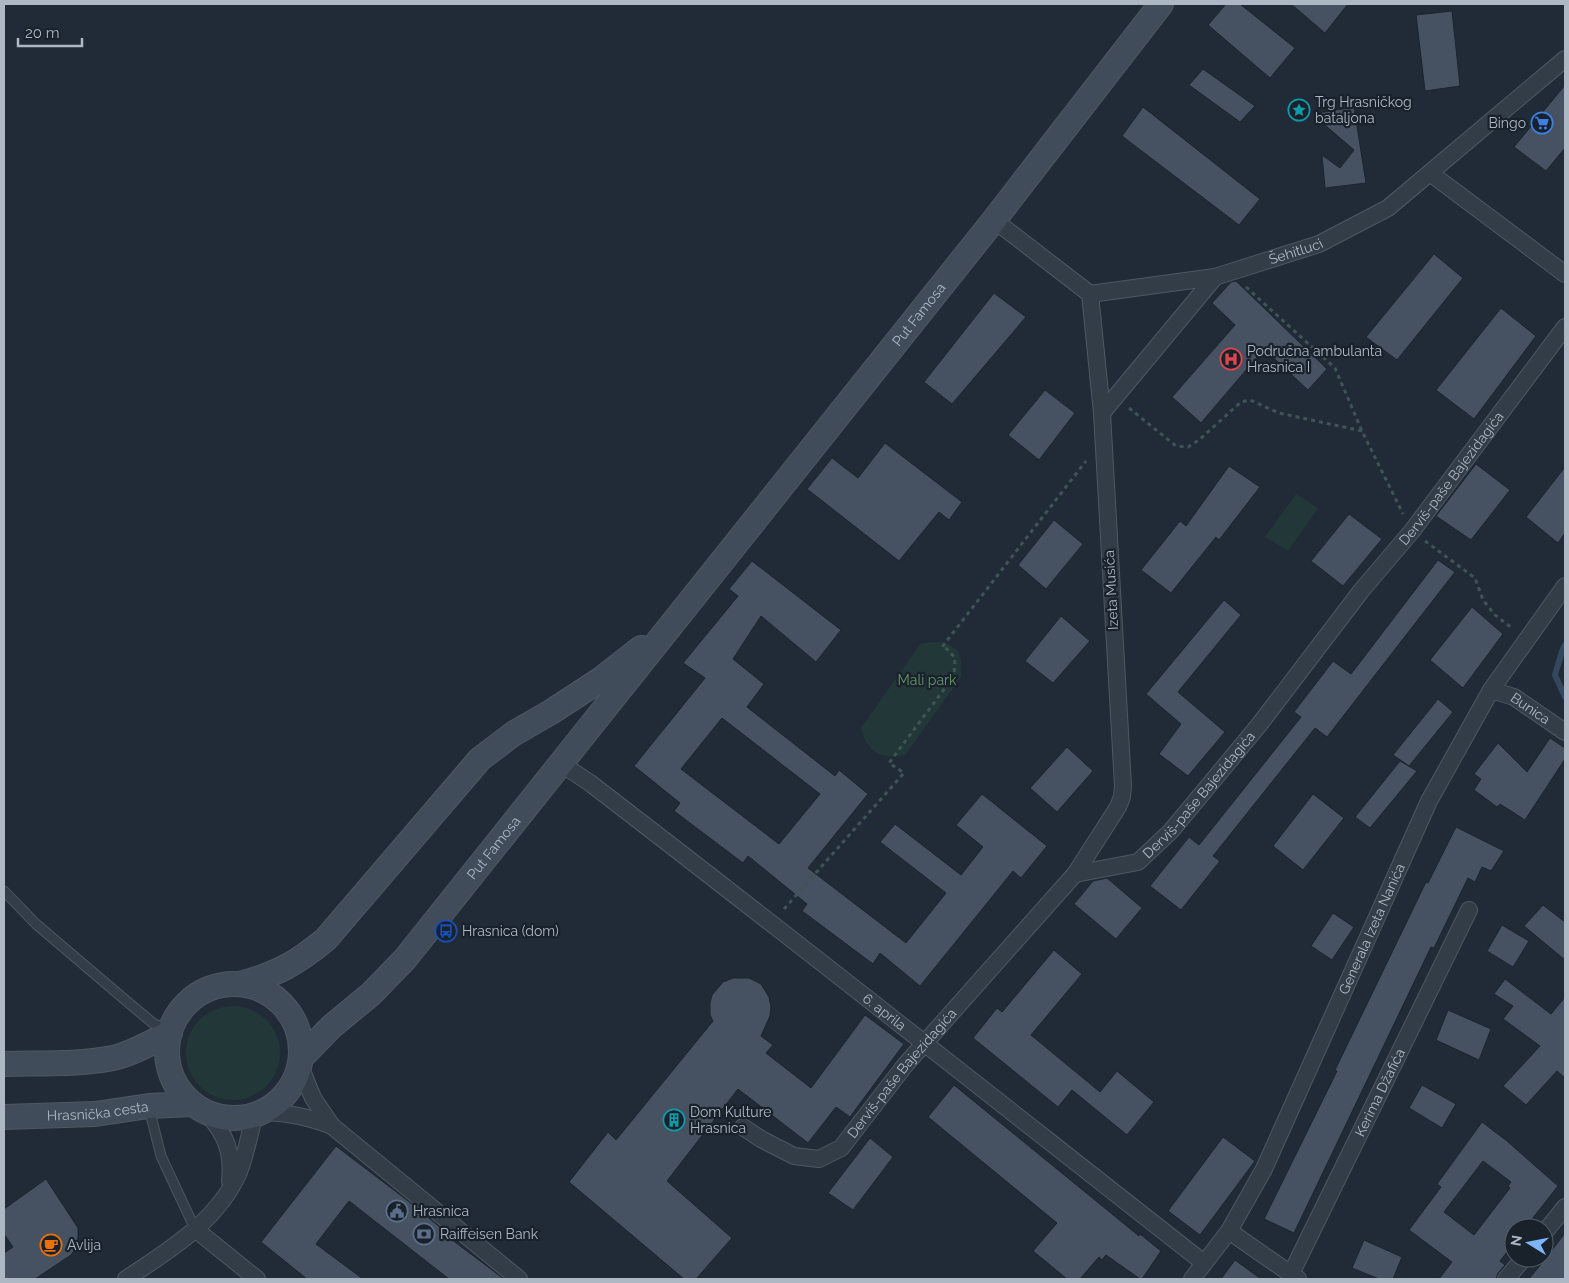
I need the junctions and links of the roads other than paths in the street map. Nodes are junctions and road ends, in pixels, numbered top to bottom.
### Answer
1 (1161, 4) edge
2 (1565, 59) edge
3 (1430, 173) junction
4 (994, 220) junction
5 (1565, 274) edge
6 (1223, 275) junction
7 (1090, 294) junction
8 (1565, 327) edge
9 (1102, 412) junction
10 (1565, 586) edge
11 (672, 624) junction
12 (1491, 690) junction
13 (1565, 732) edge
14 (560, 763) junction
15 (1075, 874) junction
16 (4, 891) edge
17 (1470, 910) dead end
18 (240, 984) junction
19 (170, 1031) junction
20 (924, 1044) junction
21 (301, 1062) junction
22 (4, 1064) edge
23 (149, 1106) junction
24 (200, 1108) junction
25 (259, 1114) junction
26 (4, 1117) edge
27 (332, 1126) junction
28 (743, 1127) dead end
29 (229, 1189) junction
30 (1565, 1207) edge
31 (1554, 1221) edge
32 (195, 1229) junction
33 (1229, 1231) junction
34 (1204, 1263) junction
35 (1515, 1268) edge
36 (1294, 1277) edge
37 (126, 1279) edge
38 (256, 1279) edge
39 (519, 1279) edge
40 (1192, 1279) edge
41 (1506, 1279) edge

1 - 4 main road, Put Famosa
2 - 3 street, Šehitluci
3 - 5 street
3 - 6 street, Šehitluci
4 - 7 street
4 - 11 main road, Put Famosa
6 - 7 street, Šehitluci
6 - 9 street
7 - 9 street, Izeta Musića
8 - 15 street, Derviš-paše Bajezidagića
9 - 15 street, Izeta Musića
10 - 12 street, Generala Izeta Nanića
11 - 14 main road, Put Famosa
11 - 18 main road, Put Famosa
12 - 13 street, Bunica
12 - 33 street, Generala Izeta Nanića
14 - 20 street, 6. aprila
14 - 21 main road, Put Famosa
15 - 20 street, Derviš-paše Bajezidagića
16 - 19 lane
17 - 36 street, Kerima Džafića
18 - 19 main road
18 - 21 main road
19 - 22 main road
19 - 24 main road
20 - 28 street, Derviš-paše Bajezidagića
20 - 34 street, 6. aprila
21 - 25 main road
21 - 27 street
23 - 24 main road, Hrasnička cesta
23 - 26 main road, Hrasnička cesta
23 - 32 lane
24 - 25 main road
24 - 29 street
25 - 27 street
25 - 29 street
27 - 39 street
29 - 32 street
30 - 31 street
32 - 37 street
32 - 38 street
33 - 34 street, Generala Izeta Nanića
33 - 36 street, Kerima Džafića
34 - 40 street, Generala Izeta Nanića
35 - 41 street

